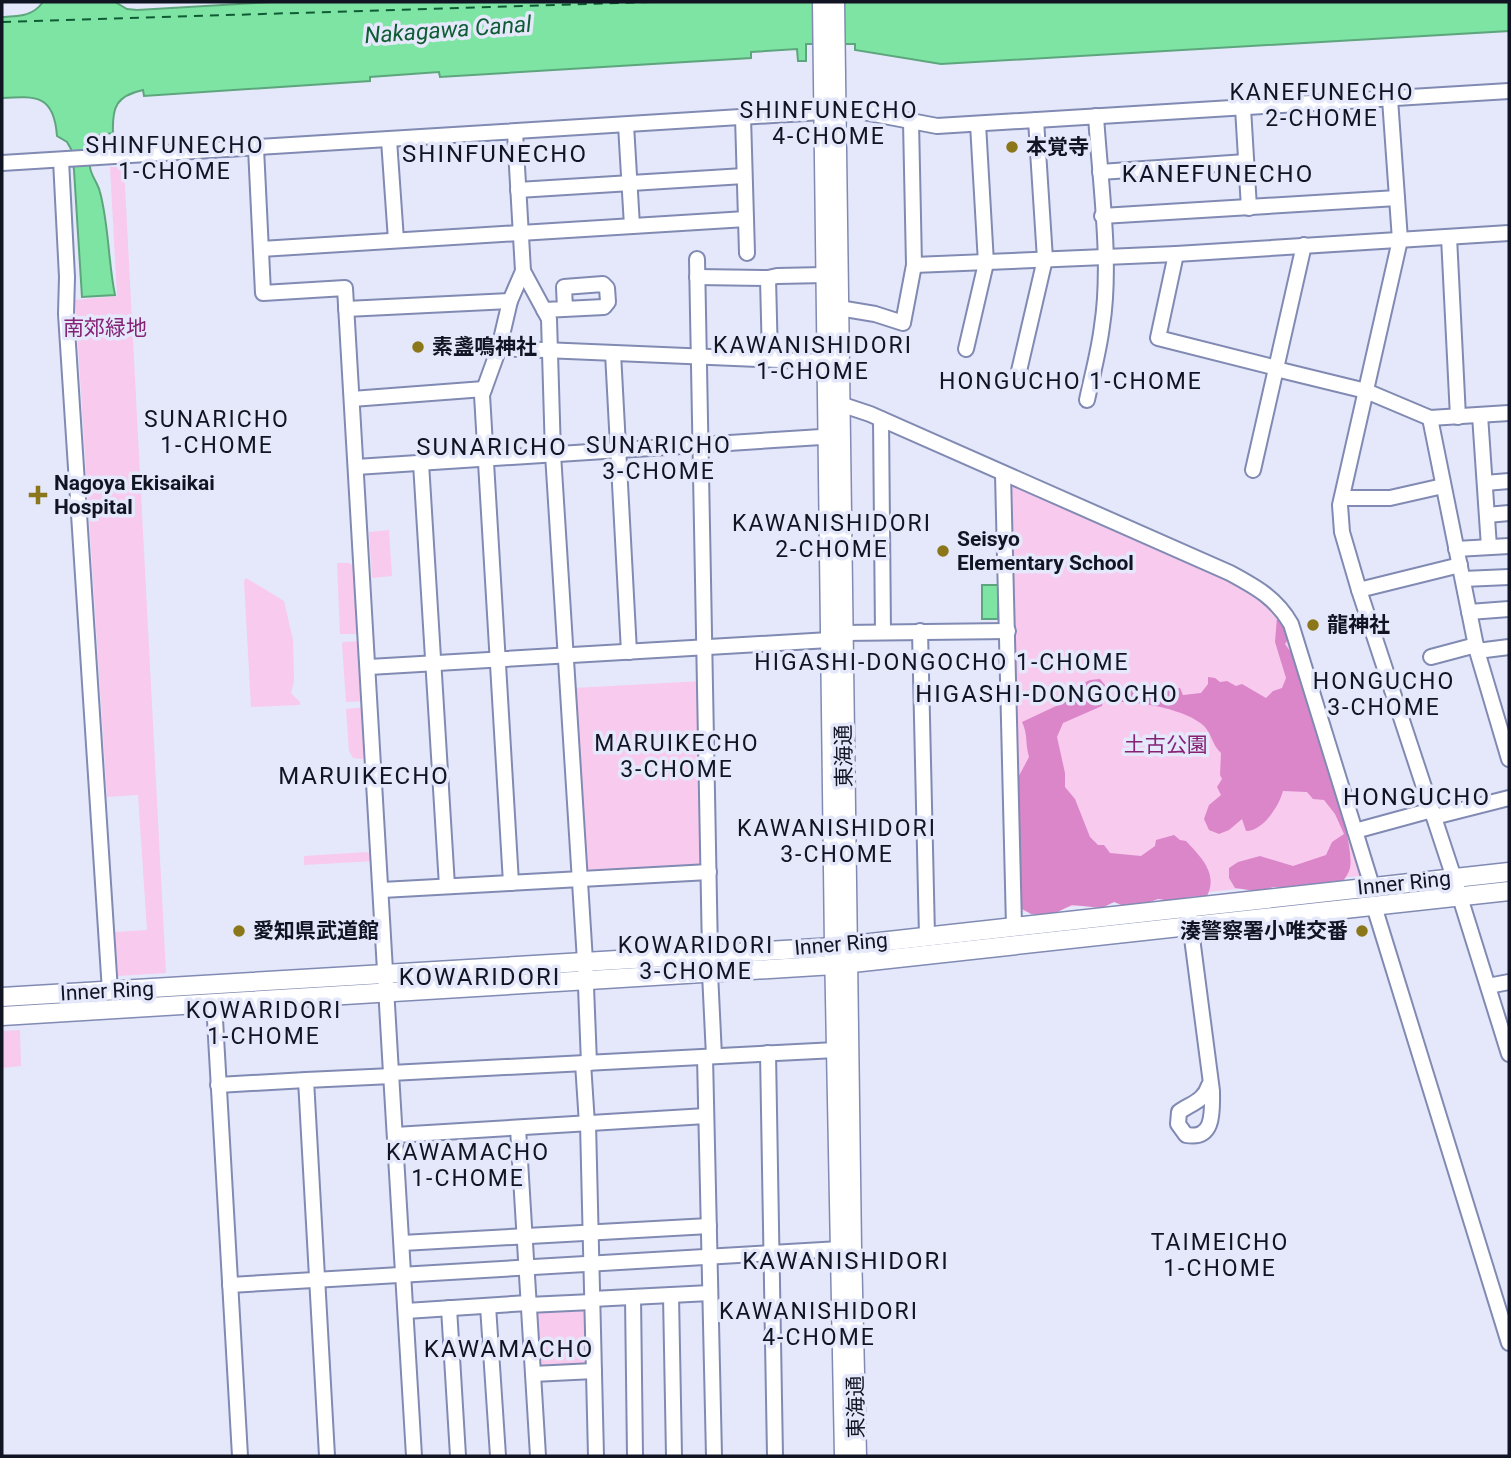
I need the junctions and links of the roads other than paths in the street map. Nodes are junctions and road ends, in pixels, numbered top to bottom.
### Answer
1 (822, 2) edge
2 (835, 2) edge
3 (829, 57) junction
4 (1509, 92) edge
5 (1390, 99) junction
6 (1243, 108) junction
7 (830, 110) junction
8 (1096, 116) junction
9 (743, 117) junction
10 (1036, 120) junction
11 (911, 121) junction
12 (978, 124) junction
13 (626, 125) junction
14 (515, 132) junction
15 (389, 140) junction
16 (256, 148) junction
17 (64, 159) junction
18 (1246, 162) junction
19 (2, 163) edge
20 (1100, 172) junction
21 (744, 176) junction
22 (629, 184) junction
23 (519, 190) junction
24 (1397, 198) junction
25 (1249, 208) junction
26 (1102, 216) junction
27 (746, 219) junction
28 (632, 226) junction
29 (521, 232) junction
30 (1509, 233) edge
31 (1448, 237) junction
32 (396, 240) junction
33 (1400, 240) junction
34 (1304, 245) junction
35 (261, 249) junction
36 (747, 253) dead end
37 (1176, 254) junction
38 (1105, 257) junction
39 (697, 259) dead end
40 (1045, 259) junction
41 (986, 263) junction
42 (914, 265) junction
43 (523, 271) junction
44 (825, 275) junction
45 (697, 277) junction
46 (768, 278) junction
47 (510, 301) junction
48 (839, 308) junction
49 (346, 309) junction
50 (565, 309) dead end
51 (544, 310) junction
52 (499, 348) junction
53 (966, 349) dead end
54 (550, 351) junction
55 (613, 354) junction
56 (699, 357) junction
57 (770, 359) junction
58 (826, 362) junction
59 (1277, 368) junction
60 (1019, 371) dead end
61 (484, 389) junction
62 (1366, 391) junction
63 (352, 399) junction
64 (1087, 400) dead end
65 (833, 402) junction
66 (1509, 414) edge
67 (1480, 415) junction
68 (1458, 416) junction
69 (1430, 418) junction
70 (881, 419) junction
71 (833, 436) junction
72 (701, 445) junction
73 (618, 450) junction
74 (554, 454) junction
75 (484, 459) junction
76 (421, 463) junction
77 (356, 467) junction
78 (1253, 470) dead end
79 (1003, 474) junction
80 (1509, 481) edge
81 (1485, 483) junction
82 (1443, 486) junction
83 (1342, 498) junction
84 (1509, 513) edge
85 (1487, 515) junction
86 (1509, 546) edge
87 (1489, 547) junction
88 (1456, 549) junction
89 (1461, 572) junction
90 (1509, 577) edge
91 (1359, 590) junction
92 (1509, 609) edge
93 (1469, 611) junction
94 (920, 631) junction
95 (1009, 631) junction
96 (883, 632) junction
97 (836, 636) junction
98 (705, 647) junction
99 (1509, 647) edge
100 (1477, 648) junction
101 (629, 652) junction
102 (565, 656) junction
103 (1431, 657) dead end
104 (496, 660) junction
105 (433, 663) junction
106 (369, 667) junction
107 (1509, 759) edge
108 (1509, 798) edge
109 (1433, 813) junction
110 (1355, 831) junction
111 (709, 872) junction
112 (1509, 872) edge
113 (1454, 878) junction
114 (580, 879) junction
115 (511, 883) junction
116 (447, 886) junction
117 (1372, 886) junction
118 (382, 890) junction
119 (1509, 891) edge
120 (1460, 897) junction
121 (1374, 906) junction
122 (1188, 907) junction
123 (1014, 926) junction
124 (1190, 926) junction
125 (927, 936) junction
126 (710, 954) junction
127 (841, 955) junction
128 (585, 961) junction
129 (710, 973) junction
130 (585, 980) junction
131 (1509, 982) edge
132 (387, 983) junction
133 (1488, 986) junction
134 (110, 991) junction
135 (2, 997) edge
136 (214, 1002) junction
137 (2, 1016) edge
138 (836, 1049) junction
139 (768, 1053) junction
140 (1509, 1054) edge
141 (709, 1056) junction
142 (586, 1063) junction
143 (391, 1075) junction
144 (306, 1080) junction
145 (218, 1085) junction
146 (1209, 1085) dead end
147 (706, 1116) junction
148 (588, 1123) junction
149 (518, 1128) junction
150 (395, 1135) junction
151 (709, 1226) junction
152 (591, 1232) junction
153 (524, 1236) junction
154 (402, 1243) junction
155 (839, 1249) junction
156 (771, 1253) junction
157 (710, 1256) junction
158 (592, 1264) junction
159 (526, 1267) junction
160 (404, 1275) junction
161 (317, 1280) junction
162 (230, 1285) junction
163 (710, 1293) junction
164 (671, 1295) junction
165 (633, 1297) junction
166 (592, 1301) junction
167 (528, 1304) junction
168 (488, 1306) junction
169 (449, 1308) junction
170 (406, 1311) junction
171 (1509, 1343) edge
172 (594, 1371) junction
173 (533, 1374) junction
174 (240, 1456) edge
175 (327, 1456) edge
176 (414, 1456) edge
177 (458, 1456) edge
178 (498, 1456) edge
179 (538, 1456) edge
180 (596, 1456) edge
181 (635, 1456) edge
182 (674, 1456) edge
183 (714, 1456) edge
184 (775, 1456) edge
185 (836, 1456) edge
186 (844, 1456) edge
187 (857, 1456) edge

1 - 3 main road
2 - 3 main road
3 - 7 main road
4 - 5 street
5 - 6 street
5 - 24 street
6 - 8 street
6 - 18 street
7 - 9 street
7 - 11 street
7 - 44 main road
7 - 48 main road, 東海通
8 - 10 street
8 - 20 street
9 - 13 street
9 - 21 street
10 - 12 street
10 - 40 street
11 - 12 street
11 - 42 street
12 - 41 street
13 - 14 street
13 - 22 street
14 - 15 street
14 - 23 street
15 - 16 street
15 - 32 street
16 - 17 street
16 - 35 street
17 - 19 street
17 - 134 street
18 - 20 street
18 - 25 street
20 - 26 street
21 - 22 street
21 - 27 street
22 - 23 street
22 - 28 street
23 - 29 street
24 - 25 street
24 - 33 street
25 - 26 street
26 - 38 street
27 - 28 street
27 - 36 street
28 - 29 street
29 - 32 street
29 - 43 street
30 - 31 street
31 - 33 street
31 - 68 street
32 - 35 street
33 - 34 street
33 - 62 street
34 - 37 street
34 - 59 street
35 - 49 street
37 - 38 street
37 - 59 street
38 - 40 street
38 - 64 street
39 - 45 street
40 - 41 street
40 - 60 street
41 - 42 street
41 - 53 street
42 - 48 street
43 - 47 street
43 - 51 street
44 - 46 street
44 - 58 main road
45 - 46 street
45 - 56 street
46 - 57 street
47 - 49 street
47 - 52 street
48 - 65 main road, 東海通
49 - 63 street
50 - 51 street
51 - 54 street
52 - 54 street
52 - 61 street
54 - 55 street
54 - 74 street
55 - 56 street
55 - 73 street
56 - 57 street
56 - 72 street
57 - 58 street
58 - 65 main road
59 - 62 street
59 - 78 street
61 - 63 street
61 - 75 street
62 - 69 street
62 - 83 street
63 - 77 street
65 - 70 street
65 - 71 main road, 東海通
66 - 67 street
67 - 68 street
67 - 81 street
68 - 69 street
69 - 82 street
70 - 79 street
70 - 96 street
71 - 72 street
71 - 97 main road, 東海通
72 - 73 street
72 - 98 street
73 - 74 street
73 - 101 street
74 - 75 street
74 - 102 street
75 - 76 street
75 - 104 street
76 - 77 street
76 - 105 street
77 - 106 street
79 - 95 street
79 - 110 street
80 - 81 street
81 - 85 street
82 - 83 street
82 - 88 street
83 - 91 street
84 - 85 street
85 - 87 street
86 - 87 street
87 - 88 street
88 - 89 street
89 - 90 street
89 - 91 street
89 - 93 street
91 - 109 street
92 - 93 street
93 - 100 street
94 - 95 street
94 - 96 street
94 - 125 street
95 - 123 street
96 - 97 street
97 - 98 street
97 - 127 main road, 東海通
98 - 101 street
98 - 111 street
99 - 100 street
100 - 103 street
100 - 107 street
101 - 102 street
102 - 104 street
102 - 114 street
104 - 105 street
104 - 115 street
105 - 106 street
105 - 116 street
106 - 118 street
108 - 109 street
109 - 110 street
109 - 113 street
110 - 117 street
111 - 114 street
111 - 126 street
112 - 113 main road, Inner Ring
113 - 117 main road, Inner Ring
113 - 120 street
114 - 115 street
114 - 128 street
115 - 116 street
116 - 118 street
117 - 122 main road, Inner Ring
118 - 132 street
119 - 120 main road, Inner Ring
120 - 121 main road, Inner Ring
120 - 133 street
121 - 124 main road, Inner Ring
121 - 171 street
122 - 123 main road, Inner Ring
122 - 124 street
123 - 125 main road, Inner Ring
124 - 127 main road, Inner Ring
124 - 146 street
125 - 127 main road, Inner Ring
126 - 127 main road, Inner Ring
126 - 128 main road, Inner Ring
127 - 129 main road, Inner Ring
127 - 138 main road, 東海通
127 - 187 main road, 東海通
128 - 130 street
128 - 132 main road, Inner Ring
129 - 130 main road, Inner Ring
129 - 141 street
130 - 132 main road, Inner Ring
130 - 142 street
131 - 133 street
132 - 134 main road, Inner Ring
132 - 136 main road, Inner Ring
132 - 143 street
133 - 140 street
134 - 135 main road, Inner Ring
136 - 137 main road, Inner Ring
136 - 145 street
138 - 139 street
138 - 155 main road, 東海通
139 - 141 street
139 - 156 street
141 - 142 street
141 - 147 street
142 - 143 street
142 - 148 street
143 - 144 street
143 - 150 street
144 - 145 street
144 - 161 street
145 - 162 street
147 - 148 street
147 - 151 street
148 - 149 street
148 - 152 street
149 - 150 street
149 - 153 street
150 - 154 street
151 - 152 street
151 - 157 street
152 - 153 street
152 - 158 street
153 - 154 street
153 - 159 street
154 - 160 street
155 - 156 street
155 - 186 main road, 東海通
156 - 157 street
156 - 184 street
157 - 158 street
157 - 163 street
158 - 159 street
158 - 166 street
159 - 160 street
159 - 167 street
160 - 161 street
160 - 170 street
161 - 162 street
161 - 175 street
162 - 174 street
163 - 164 street
163 - 183 street
164 - 165 street
164 - 182 street
165 - 166 street
165 - 181 street
166 - 167 street
166 - 172 street
167 - 168 street
167 - 173 street
168 - 169 street
168 - 178 street
169 - 170 street
169 - 177 street
170 - 176 street
172 - 173 street
172 - 180 street
173 - 179 street
185 - 186 street

